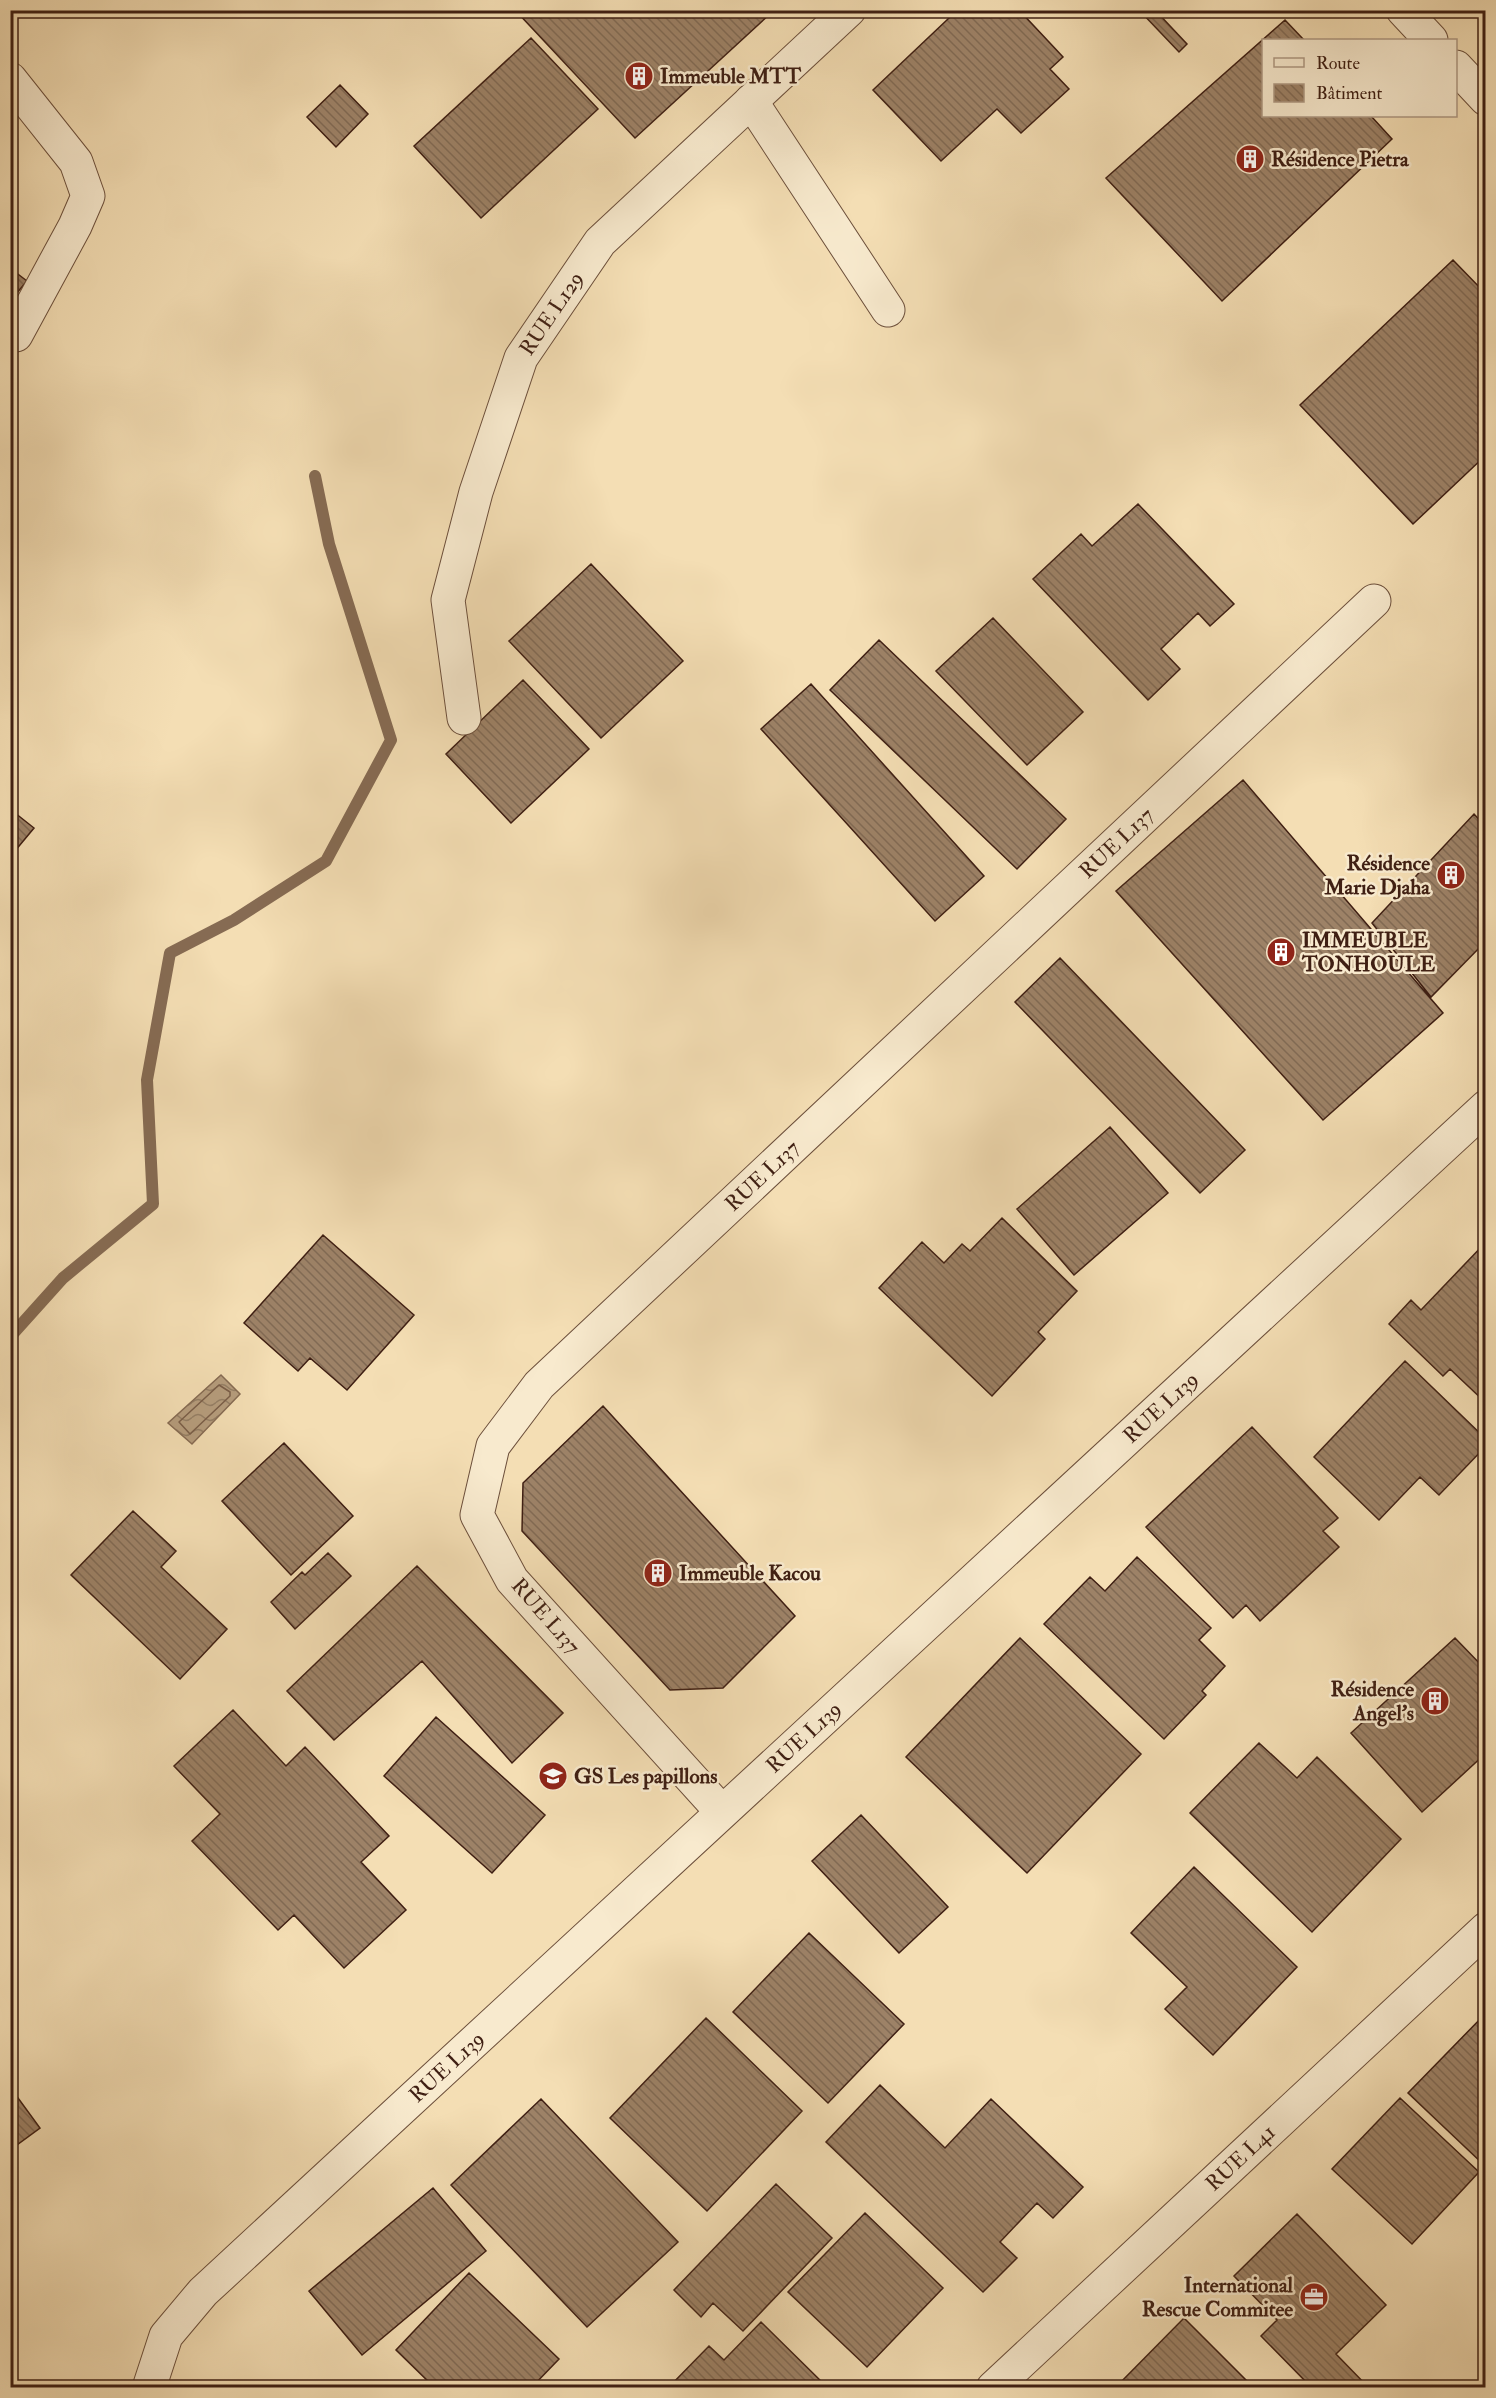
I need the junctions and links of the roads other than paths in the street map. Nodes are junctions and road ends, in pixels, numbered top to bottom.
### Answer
1 (849, 10) edge
2 (1403, 10) edge
3 (1430, 39) edge
4 (1457, 68) edge
5 (10, 80) edge
6 (1485, 99) edge
7 (752, 101) junction
8 (888, 310) dead end
9 (16, 335) dead end
10 (1374, 601) dead end
11 (464, 718) dead end
12 (1485, 1107) edge
13 (722, 1812) junction
14 (1485, 1929) edge
15 (149, 2388) edge
16 (993, 2388) edge

1 - 7 street, RUE L129
2 - 3 street
4 - 6 street
5 - 9 street
7 - 8 street
7 - 11 street, RUE L129
10 - 13 street, RUE L137
12 - 13 street, RUE L139
13 - 15 street, RUE L139
14 - 16 street, RUE L41

